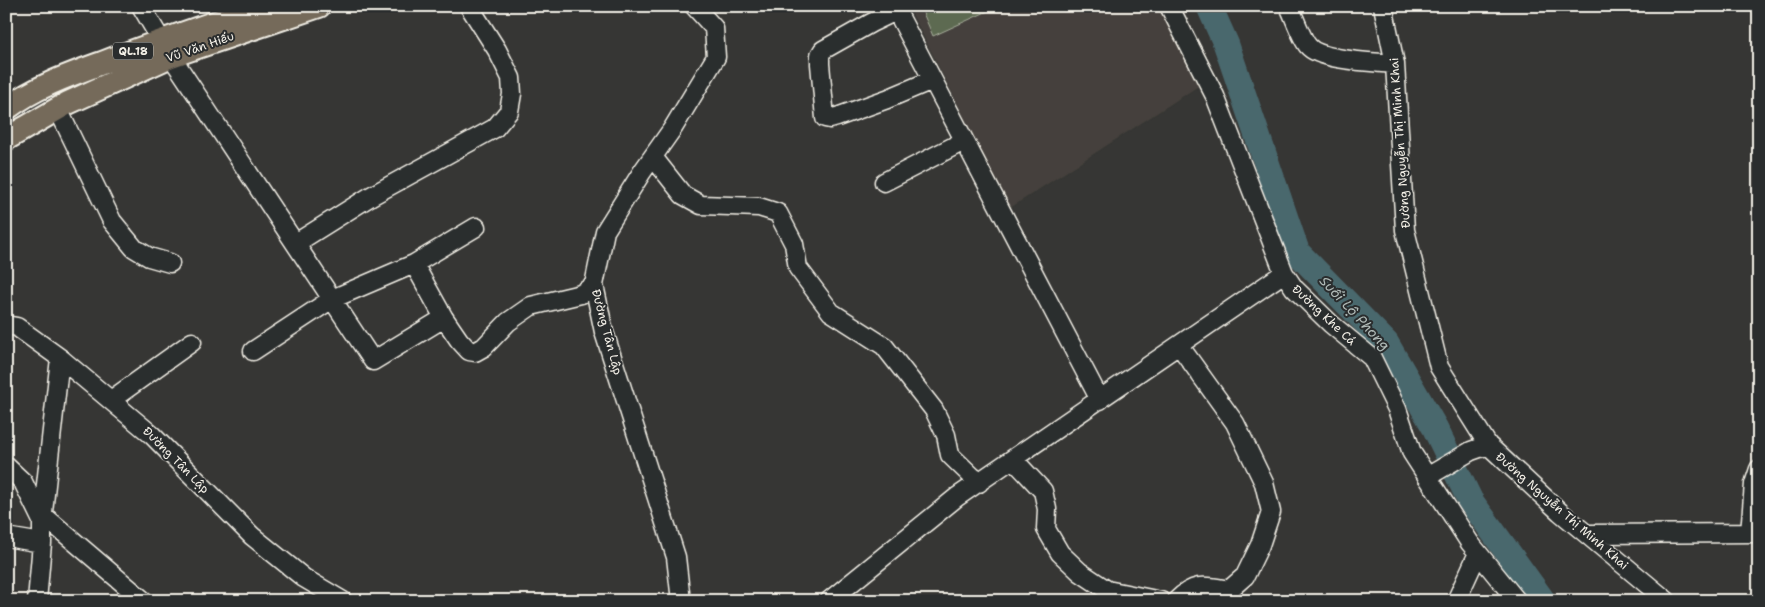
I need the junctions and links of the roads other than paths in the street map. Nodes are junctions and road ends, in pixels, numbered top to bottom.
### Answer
1 (141, 6) edge
2 (264, 6) edge
3 (319, 6) edge
4 (469, 6) edge
5 (694, 6) edge
6 (1169, 6) edge
7 (1289, 6) edge
8 (1383, 6) edge
9 (895, 9) edge
10 (166, 48) junction
11 (1395, 64) junction
12 (932, 80) junction
13 (6, 108) edge
14 (58, 109) junction
15 (6, 139) edge
16 (964, 142) junction
17 (653, 157) junction
18 (884, 182) dead end
19 (476, 227) dead end
20 (296, 243) junction
21 (170, 263) dead end
22 (414, 264) junction
23 (1284, 274) junction
24 (594, 285) junction
25 (332, 299) junction
26 (444, 318) junction
27 (6, 325) edge
28 (192, 342) dead end
29 (1179, 345) junction
30 (253, 351) dead end
31 (60, 358) junction
32 (111, 400) junction
33 (1100, 400) junction
34 (1488, 445) junction
35 (1013, 459) junction
36 (6, 466) edge
37 (1759, 469) edge
38 (1435, 473) junction
39 (979, 483) junction
40 (42, 518) junction
41 (1754, 533) edge
42 (1588, 534) junction
43 (6, 537) edge
44 (42, 543) junction
45 (1478, 553) junction
46 (1121, 597) edge
47 (1180, 600) edge
48 (37, 601) edge
49 (144, 601) edge
50 (343, 601) edge
51 (681, 601) edge
52 (829, 601) edge
53 (1161, 601) edge
54 (1456, 601) edge
55 (1517, 601) edge
56 (1667, 601) edge

1 - 10 street
2 - 10 main road, Vũ Văn Hiếu / QL.18
3 - 10 main road, Vũ Văn Hiếu / QL.18
4 - 20 street
5 - 17 street, Đường Tân Lập
6 - 23 street, Đường Khe Cá
7 - 11 street
8 - 11 street, Đường Nguyễn Thị Minh Khai
9 - 12 street
9 - 12 street
10 - 13 main road, Vũ Văn Hiếu / QL.18
10 - 14 main road, Vũ Văn Hiếu / QL.18
10 - 20 street
11 - 34 street, Đường Nguyễn Thị Minh Khai
12 - 16 street
14 - 15 main road, Vũ Văn Hiếu / QL.18
14 - 21 street
16 - 18 street
16 - 33 street
17 - 24 street, Đường Tân Lập
17 - 39 street
19 - 22 street
20 - 25 street
22 - 25 street
22 - 26 street
23 - 29 street
23 - 38 street, Đường Khe Cá
24 - 26 street
24 - 51 street, Đường Tân Lập
25 - 26 street
25 - 30 street
27 - 31 street, Đường Tân Lập
28 - 32 street
29 - 33 street
29 - 47 street
31 - 32 street, Đường Tân Lập
31 - 40 street
32 - 50 street, Đường Tân Lập
33 - 35 street
34 - 38 street
34 - 42 street, Đường Nguyễn Thị Minh Khai
35 - 39 street
35 - 46 street
36 - 40 street
37 - 41 street
38 - 45 street, Đường Khe Cá
39 - 52 street
40 - 44 street
40 - 49 street
41 - 42 street
42 - 56 street, Đường Nguyễn Thị Minh Khai
43 - 44 street
44 - 48 street
45 - 54 street
45 - 55 street, Đường Khe Cá
46 - 53 street

